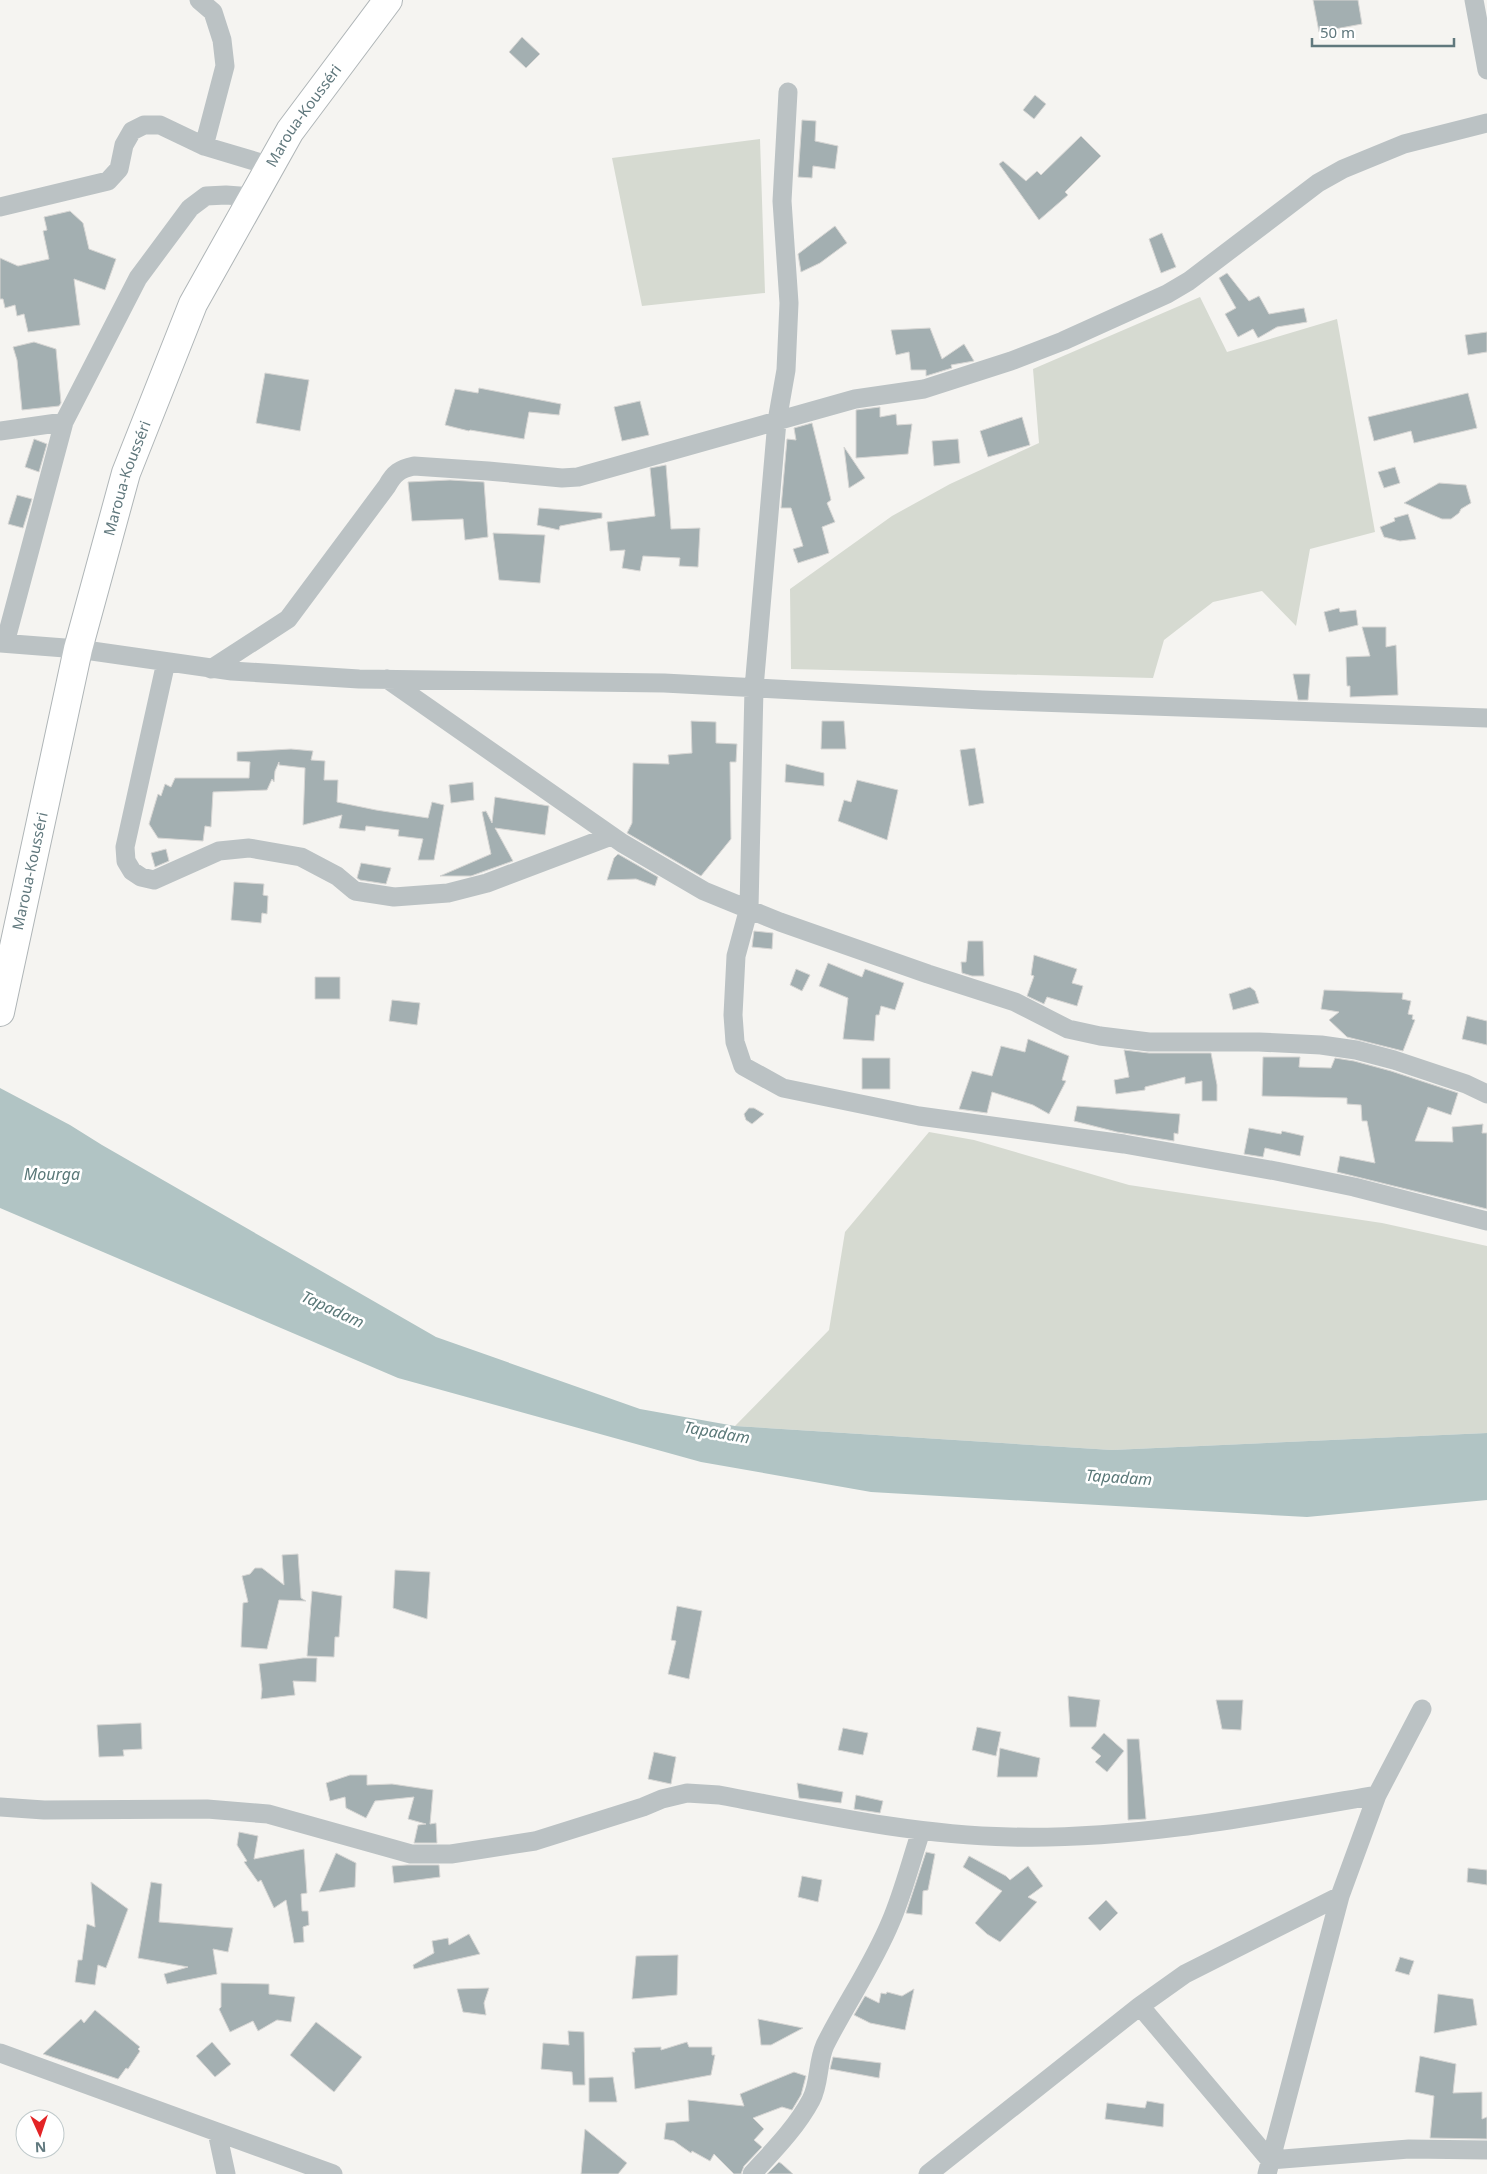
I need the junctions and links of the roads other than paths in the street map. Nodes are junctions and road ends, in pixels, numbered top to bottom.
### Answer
1 (199, 0) edge
2 (388, 0) edge
3 (1474, 0) edge
4 (1487, 70) edge
5 (788, 92) dead end
6 (1487, 123) edge
7 (204, 146) junction
8 (271, 166) junction
9 (254, 197) junction
10 (0, 208) edge
11 (777, 421) junction
12 (64, 422) junction
13 (0, 431) edge
14 (3, 643) edge
15 (78, 649) junction
16 (166, 662) junction
17 (211, 668) junction
18 (387, 680) junction
19 (754, 688) junction
20 (1487, 718) edge
21 (611, 836) junction
22 (749, 908) junction
23 (1, 1006) edge
24 (1487, 1094) edge
25 (1487, 1221) edge
26 (1422, 1709) dead end
27 (1377, 1796) junction
28 (0, 1807) edge
29 (920, 1831) junction
30 (1340, 1896) junction
31 (1140, 2006) junction
32 (0, 2053) edge
33 (217, 2132) junction
34 (1487, 2150) edge
35 (1268, 2167) edge
36 (226, 2174) edge
37 (333, 2174) edge
38 (752, 2174) edge
39 (928, 2174) edge

1 - 7 street
2 - 8 highway, Maroua-Kousséri
3 - 4 street
5 - 11 street
6 - 11 street
7 - 8 street
7 - 10 street
8 - 9 highway, Maroua-Kousséri
9 - 12 street
9 - 15 highway, Maroua-Kousséri
11 - 17 street
11 - 19 street
12 - 13 street
12 - 14 street
14 - 15 street
15 - 16 street
15 - 23 highway, Maroua-Kousséri
16 - 17 street
16 - 21 street
17 - 18 street
18 - 19 street
18 - 21 street
19 - 20 street
19 - 22 street
21 - 22 street
22 - 24 street
22 - 25 street
26 - 27 street
27 - 29 street
27 - 30 street
28 - 29 street
29 - 38 street
30 - 31 street
30 - 35 street
31 - 35 street
31 - 39 street
32 - 33 street
33 - 36 street
33 - 37 street
34 - 35 street

